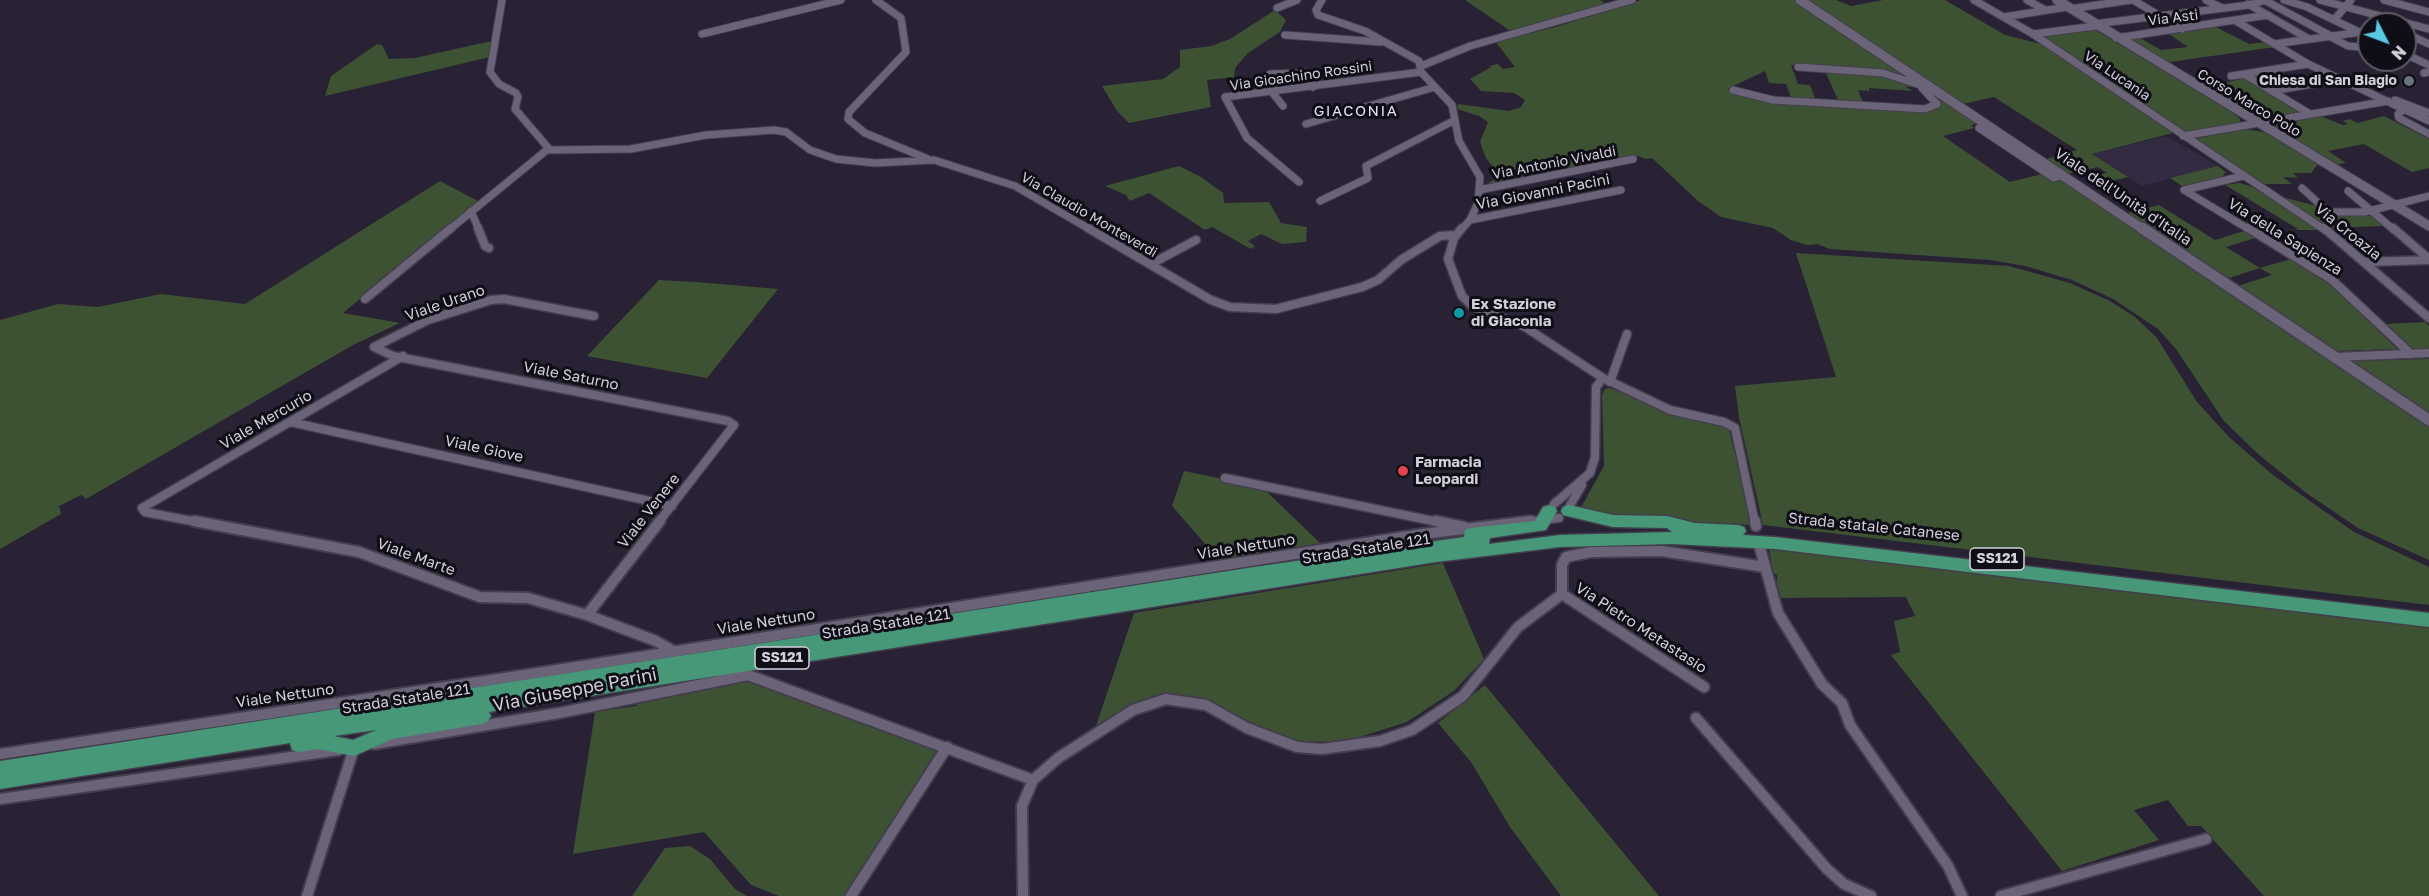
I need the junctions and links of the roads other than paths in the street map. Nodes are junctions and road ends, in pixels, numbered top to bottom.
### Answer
1 (502, 0) edge
2 (840, 0) edge
3 (876, 0) edge
4 (1297, 0) edge
5 (1322, 0) edge
6 (1632, 0) edge
7 (1800, 0) edge
8 (1974, 0) edge
9 (2027, 0) edge
10 (2057, 0) edge
11 (2132, 0) edge
12 (2206, 0) edge
13 (2241, 0) edge
14 (2266, 0) edge
15 (2284, 0) edge
16 (2320, 0) edge
17 (2351, 0) edge
18 (2384, 0) edge
19 (2249, 5) junction
20 (2429, 5) edge
21 (2345, 7) junction
22 (1277, 8) dead end
23 (2068, 8) junction
24 (2222, 8) junction
25 (2045, 10) junction
26 (2362, 12) edge
27 (2427, 12) edge
28 (2268, 15) junction
29 (2160, 16) junction
30 (2004, 17) junction
31 (2334, 20) junction
32 (2236, 21) junction
33 (2095, 25) junction
34 (2181, 29) junction
35 (2357, 31) edge
36 (2357, 32) edge
37 (702, 34) dead end
38 (2033, 34) junction
39 (1284, 35) dead end
40 (2330, 36) junction
41 (2116, 38) junction
42 (2308, 39) junction
43 (1386, 42) junction
44 (2274, 44) junction
45 (2357, 47) edge
46 (2417, 59) edge
47 (2308, 64) junction
48 (2429, 65) edge
49 (1798, 67) dead end
50 (1421, 69) junction
51 (1270, 74) dead end
52 (2244, 75) junction
53 (2231, 76) dead end
54 (2342, 79) junction
55 (1925, 85) junction
56 (1313, 87) junction
57 (1435, 87) junction
58 (1733, 90) dead end
59 (2271, 91) junction
60 (2367, 91) junction
61 (1272, 92) junction
62 (2388, 101) junction
63 (2429, 102) edge
64 (2413, 105) junction
65 (1283, 106) dead end
66 (2403, 108) junction
67 (2429, 113) edge
68 (2310, 114) junction
69 (1455, 120) junction
70 (2429, 121) edge
71 (2258, 123) junction
72 (1306, 124) dead end
73 (1979, 128) dead end
74 (2429, 134) edge
75 (2183, 136) junction
76 (548, 149) junction
77 (1633, 159) dead end
78 (930, 160) junction
79 (2063, 175) junction
80 (2243, 176) junction
81 (1299, 182) dead end
82 (2302, 188) dead end
83 (1479, 190) junction
84 (1621, 190) dead end
85 (2348, 191) dead end
86 (2429, 196) edge
87 (1320, 201) dead end
88 (2394, 205) junction
89 (2371, 210) junction
90 (471, 211) junction
91 (1470, 220) junction
92 (2429, 226) edge
93 (1456, 235) junction
94 (1196, 240) dead end
95 (489, 248) dead end
96 (2429, 260) edge
97 (2365, 262) junction
98 (1151, 264) junction
99 (365, 299) dead end
100 (594, 316) dead end
101 (2429, 318) edge
102 (1627, 334) dead end
103 (2429, 353) edge
104 (2411, 354) junction
105 (403, 356) junction
106 (2336, 357) junction
107 (1607, 380) junction
108 (2429, 420) edge
109 (290, 422) junction
110 (734, 425) joint
111 (1590, 473) junction
112 (1225, 478) dead end
113 (672, 506) junction
114 (142, 508) joint
115 (1557, 521) junction
116 (1756, 526) dead end
117 (1469, 528) junction
118 (1761, 548) dead end
119 (1765, 567) junction
120 (1562, 594) junction
121 (2429, 610) edge
122 (588, 615) junction
123 (2429, 620) edge
124 (675, 652) junction
125 (1704, 687) dead end
126 (593, 688) junction
127 (1696, 717) dead end
128 (946, 747) junction
129 (354, 748) junction
130 (194, 751) junction
131 (0, 754) edge
132 (0, 769) edge
133 (1033, 780) junction
134 (0, 781) edge
135 (0, 799) edge
136 (2206, 839) dead end
137 (308, 896) edge
138 (851, 896) edge
139 (1023, 896) edge
140 (1871, 896) edge
141 (1962, 896) edge
142 (2001, 896) edge

1 - 76 street
2 - 37 street
3 - 78 street
4 - 22 street
5 - 43 street
6 - 50 street, Via Gioachino Rossini
7 - 55 street, Viale dell'Unità d'Italia
8 - 30 street, Via Lucania
9 - 25 street
10 - 23 street, Corso Marco Polo
11 - 23 street
11 - 29 street
12 - 24 street
13 - 19 street
14 - 19 street
14 - 40 street
15 - 31 street
16 - 21 street
17 - 21 street
18 - 27 street
19 - 24 street
19 - 28 street
20 - 27 street
21 - 26 street
21 - 31 street
23 - 25 street
23 - 33 street, Corso Marco Polo
24 - 29 street
25 - 30 street
28 - 32 street, Via Asti
28 - 42 street
29 - 33 street
29 - 34 street
30 - 38 street, Via Lucania
31 - 35 street
32 - 34 street, Via Asti
32 - 44 street
33 - 38 street
33 - 41 street, Corso Marco Polo
34 - 41 street, Via Asti
36 - 40 street
38 - 75 street, Via Lucania
39 - 43 street
40 - 42 street
40 - 45 street
41 - 71 street, Corso Marco Polo
42 - 44 street
43 - 50 street
44 - 47 street
46 - 48 street
47 - 52 street
47 - 54 street
49 - 55 street
50 - 56 street, Via Gioachino Rossini
50 - 57 street
51 - 56 street
52 - 53 street
52 - 59 street
54 - 59 street
54 - 60 street
55 - 58 street
55 - 79 street, Viale dell'Unità d'Italia
56 - 61 street, Via Gioachino Rossini
57 - 69 street
57 - 72 street
59 - 68 street
60 - 62 street
60 - 64 street
61 - 65 street
61 - 81 street, Via Gioachino Rossini
62 - 66 street
62 - 68 street
63 - 64 street
64 - 66 street
64 - 67 street
66 - 70 street
66 - 74 street
68 - 71 street
69 - 83 street
69 - 87 street
71 - 75 street
71 - 88 street, Corso Marco Polo
73 - 79 street
75 - 80 street, Via Lucania
76 - 78 street, Via Claudio Monteverdi
76 - 90 street
77 - 83 street, Via Antonio Vivaldi
78 - 98 street, Via Claudio Monteverdi
79 - 106 street, Viale dell'Unità d'Italia
80 - 97 street, Via Croazia
80 - 104 street, Via della Sapienza
82 - 89 street
83 - 91 street
84 - 91 street, Via Giovanni Pacini
85 - 89 street
86 - 88 street
88 - 89 street
88 - 92 street, Corso Marco Polo
89 - 96 street
90 - 95 street
90 - 99 street
91 - 93 street
93 - 98 street, Via Claudio Monteverdi
93 - 107 street
94 - 98 street
96 - 97 street
97 - 101 street, Via Croazia
100 - 105 street, Viale Urano
102 - 107 street
103 - 104 street
104 - 106 street
105 - 109 street, Viale Mercurio
105 - 110 street, Viale Saturno
106 - 108 street, Viale dell'Unità d'Italia
107 - 111 street
107 - 116 street
109 - 113 street, Viale Giove
109 - 114 street, Viale Mercurio
110 - 113 street, Viale Venere
111 - 115 street
111 - 115 street
112 - 117 street
113 - 122 street, Viale Venere
114 - 122 street, Viale Marte
115 - 117 street, Viale Nettuno
115 - 119 street, Viale Nettuno
115 - 120 street
115 - 121 main road, Strada statale Catanese / SS121
115 - 123 main road, Strada statale Catanese / SS121
115 - 126 main road, Strada Statale 121 / SS121
115 - 132 main road, Strada Statale 121 / SS121
117 - 124 street, Viale Nettuno
118 - 119 street
119 - 141 street
120 - 125 street, Via Pietro Metastasio
120 - 133 street
122 - 124 street, Viale Marte
124 - 131 street, Viale Nettuno
126 - 129 main road
126 - 130 main road, Strada Statale 121 / SS121
127 - 140 street
128 - 129 street, Via Giuseppe Parini
128 - 133 street, Via Giuseppe Parini
128 - 138 street
129 - 130 main road
129 - 135 street, Via Giuseppe Parini
129 - 137 street
130 - 134 main road, Strada Statale 121 / SS121
133 - 139 street
136 - 142 street

